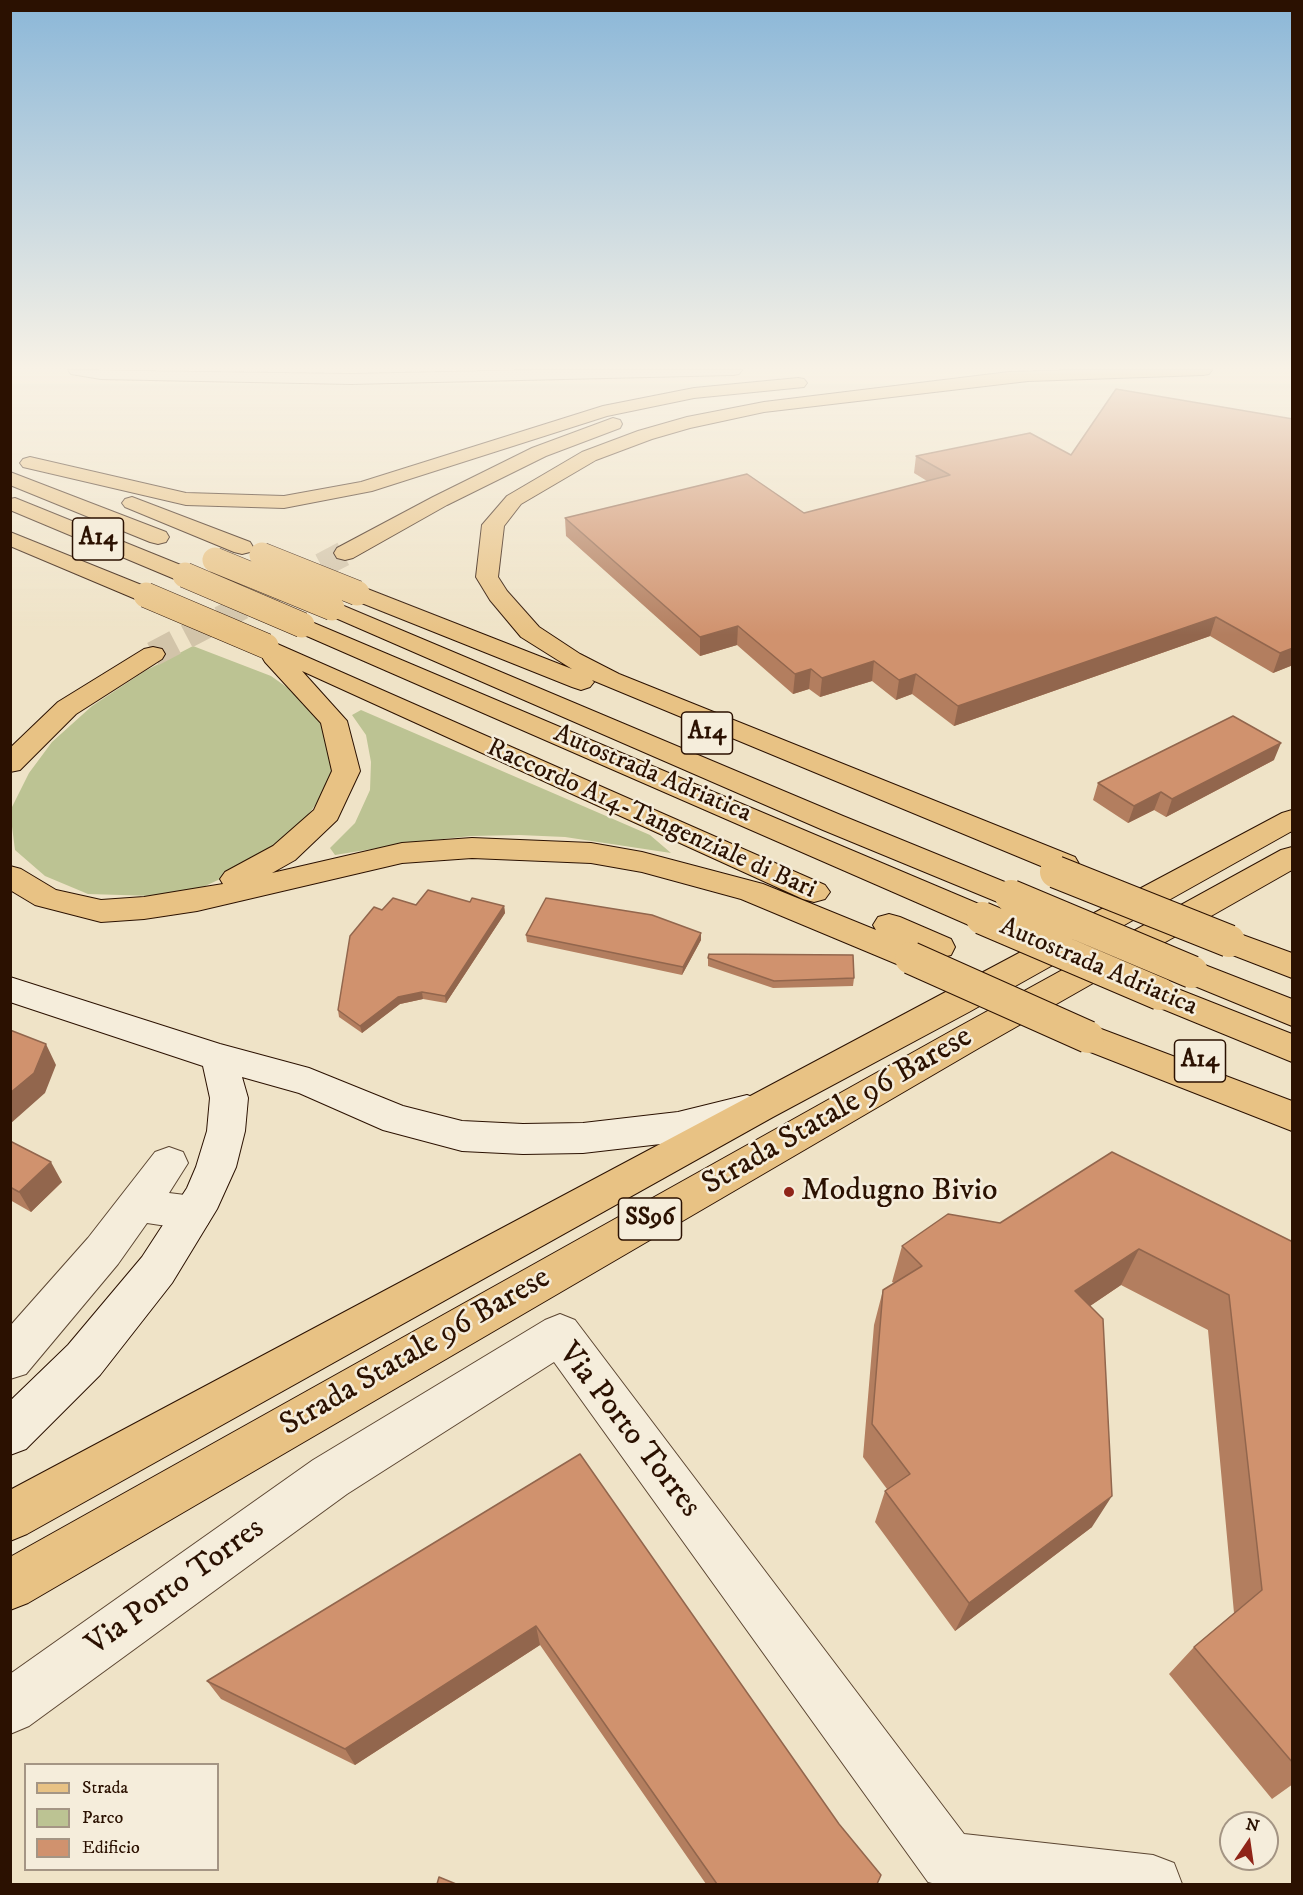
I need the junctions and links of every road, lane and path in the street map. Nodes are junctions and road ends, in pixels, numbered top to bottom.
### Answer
1 (452, 458) edge
2 (525, 458) edge
3 (585, 458) edge
4 (20, 460) edge
5 (10, 478) edge
6 (10, 502) edge
7 (10, 538) edge
8 (172, 543) dead end
9 (194, 552) dead end
10 (345, 553) tunnel mouth
11 (269, 648) junction
12 (153, 654) tunnel mouth
13 (10, 764) edge
14 (1293, 819) edge
15 (1293, 857) edge
16 (1060, 868) junction
17 (10, 876) edge
18 (197, 900) junction
19 (925, 952) junction
20 (1293, 965) edge
21 (10, 989) edge
22 (1293, 1013) edge
23 (1097, 1029) junction
24 (1293, 1049) edge
25 (219, 1057) junction
26 (1293, 1101) edge
27 (760, 1107) junction
28 (1293, 1116) edge
29 (169, 1163) dead end
30 (137, 1205) junction
31 (193, 1213) junction
32 (10, 1359) edge
33 (10, 1433) edge
34 (10, 1517) edge
35 (10, 1585) edge
36 (10, 1707) edge
37 (947, 1873) edge
38 (1153, 1884) edge

1 - 4 main road
2 - 10 main road
3 - 16 main road
4 - 16 main road, A14, bridge
5 - 8 main road, A14
6 - 24 main road, Autostrada Adriatica / A14, bridge
7 - 11 main road, Raccordo A14-Tangenziale di Bari / A14, bridge
9 - 22 main road, Autostrada Adriatica / A14, bridge
11 - 18 main road
11 - 19 main road, Raccordo A14-Tangenziale di Bari / A14
12 - 13 main road
14 - 27 main road, Strada Statale 96 Barese / SS96
15 - 35 main road, Strada Statale 96 Barese / SS96
16 - 20 main road, A14, bridge
17 - 18 main road
18 - 19 main road
19 - 23 main road, bridge
21 - 25 street
23 - 26 main road, A14
23 - 28 main road
25 - 27 street
25 - 31 street
27 - 34 main road, Strada Statale 96 Barese / SS96
29 - 30 street
30 - 31 street
30 - 32 street
31 - 33 street
36 - 37 street, Via Porto Torres
37 - 38 street, Via Porto Torres

